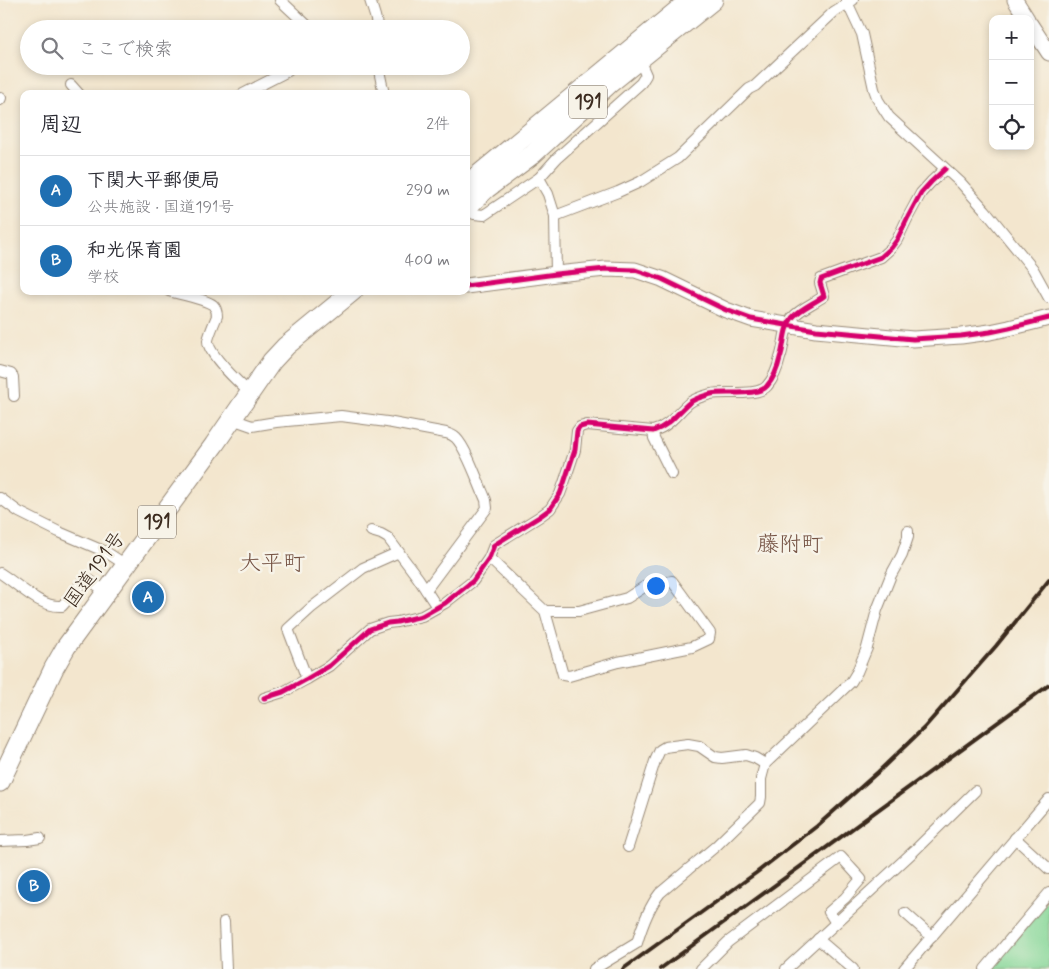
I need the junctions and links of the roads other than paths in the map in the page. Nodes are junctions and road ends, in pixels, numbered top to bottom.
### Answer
1 (280, 0) edge
2 (370, 0) edge
3 (690, 0) edge
4 (713, 0) edge
5 (1015, 0) edge
6 (849, 1) edge
7 (1024, 15) edge
8 (300, 20) edge
9 (377, 20) edge
10 (1034, 30) edge
11 (1049, 53) edge
12 (636, 54) junction
13 (280, 75) edge
14 (380, 75) edge
15 (71, 85) dead end
16 (75, 90) edge
17 (251, 90) edge
18 (383, 90) edge
19 (945, 169) junction
20 (539, 178) junction
21 (470, 183) edge
22 (470, 211) edge
23 (555, 216) junction
24 (556, 274) junction
25 (470, 285) edge
26 (184, 295) edge
27 (348, 295) edge
28 (1049, 298) edge
29 (1049, 318) edge
30 (787, 325) junction
31 (0, 371) edge
32 (250, 393) junction
33 (14, 396) dead end
34 (232, 419) junction
35 (653, 431) junction
36 (672, 474) dead end
37 (0, 498) edge
38 (371, 531) dead end
39 (908, 531) dead end
40 (399, 552) junction
41 (489, 558) junction
42 (126, 565) junction
43 (0, 574) edge
44 (426, 590) junction
45 (107, 592) junction
46 (438, 607) junction
47 (545, 611) junction
48 (307, 679) junction
49 (264, 698) dead end
50 (765, 764) junction
51 (0, 782) edge
52 (975, 791) dead end
53 (1049, 798) edge
54 (40, 838) dead end
55 (1015, 838) junction
56 (0, 842) edge
57 (628, 847) dead end
58 (1049, 869) edge
59 (1049, 893) edge
60 (905, 913) dead end
61 (224, 922) dead end
62 (836, 922) junction
63 (932, 937) junction
64 (818, 939) junction
65 (226, 969) edge
66 (594, 969) edge
67 (701, 969) edge
68 (786, 969) edge
69 (853, 969) edge
70 (904, 969) edge
71 (985, 969) edge

1 - 8 street
2 - 9 street
3 - 12 highway, 191
4 - 12 highway, 191
5 - 7 street
6 - 19 street
6 - 23 street
10 - 11 street
12 - 20 street
12 - 21 highway, 191
12 - 22 highway, 191
13 - 17 street
14 - 18 street
15 - 16 street
19 - 28 street
19 - 30 street
20 - 22 street
20 - 23 street
23 - 24 street
24 - 25 street
24 - 30 street
26 - 32 street
27 - 32 highway, 国道191号 / 191
29 - 30 street
30 - 35 street
31 - 33 street
32 - 34 highway, 国道191号 / 191
34 - 42 highway, 国道191号 / 191
34 - 44 street
35 - 36 street
35 - 41 street
37 - 42 street
38 - 40 street
39 - 50 street
40 - 44 street
40 - 48 street
41 - 46 street
41 - 47 street
42 - 45 highway, 国道191号 / 191
43 - 45 street
44 - 46 street
45 - 51 highway, 国道191号 / 191
46 - 48 street
47 - 47 street
48 - 49 street
50 - 57 street
50 - 66 street
52 - 62 street
53 - 55 street
54 - 56 street
55 - 58 street
55 - 63 street
59 - 71 street
60 - 63 street
61 - 65 street
62 - 64 street
62 - 67 street
63 - 70 street
64 - 68 street
64 - 69 street

